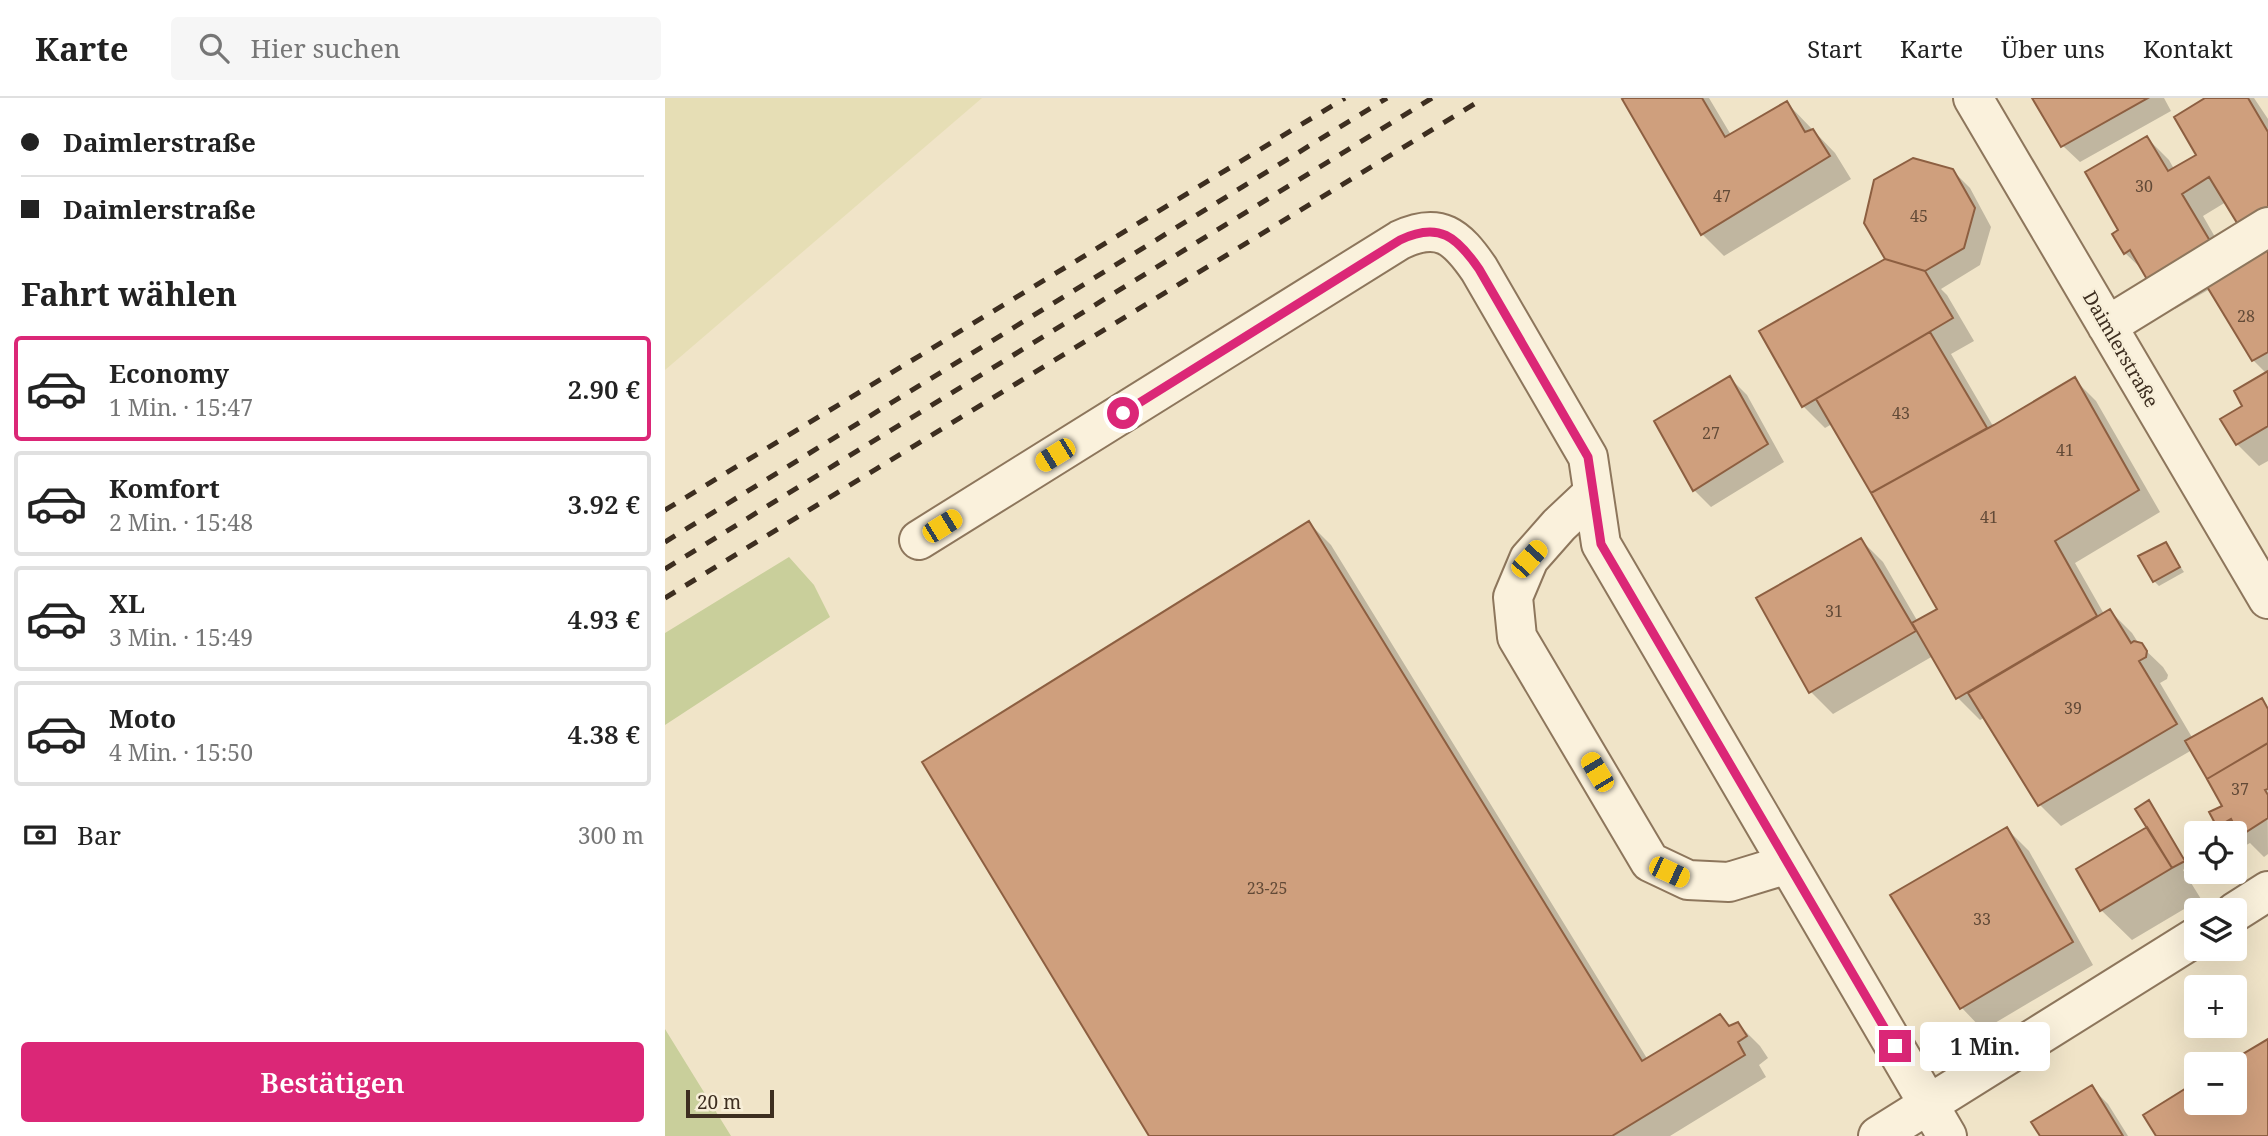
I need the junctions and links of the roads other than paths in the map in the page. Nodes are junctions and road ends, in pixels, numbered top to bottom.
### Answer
1 (1973, 98) edge
2 (2268, 227) edge
3 (2107, 326) junction
4 (1593, 493) junction
5 (919, 540) dead end
6 (2268, 600) edge
7 (1788, 864) junction
8 (2268, 891) edge
9 (2247, 904) edge
10 (2184, 945) edge
11 (1939, 1121) edge
12 (1878, 1136) edge

1 - 3 street, Daimlerstraße
2 - 3 street
3 - 6 street, Daimlerstraße
4 - 5 street
4 - 7 street
4 - 7 street
7 - 11 street
8 - 9 street
10 - 11 street
11 - 12 street

